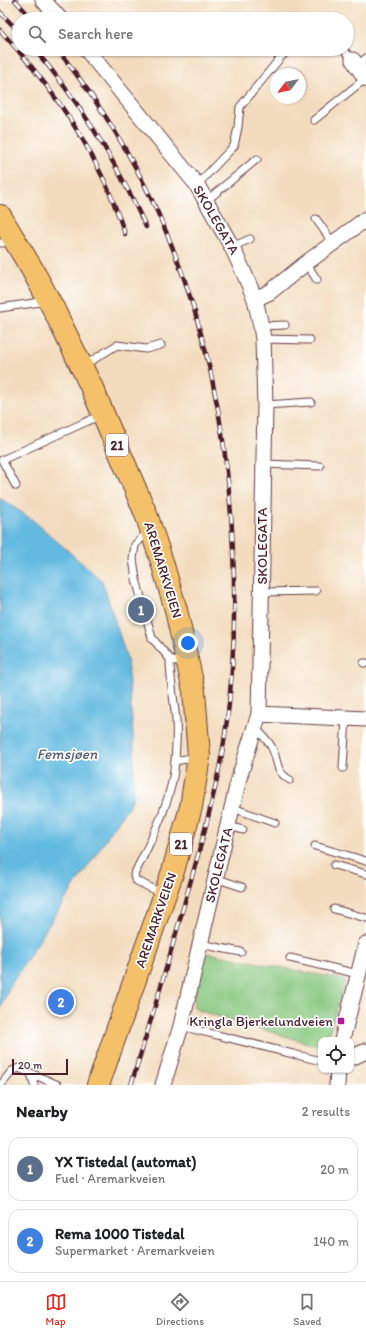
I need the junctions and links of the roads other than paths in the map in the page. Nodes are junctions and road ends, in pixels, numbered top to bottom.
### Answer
1 (43, 0) edge
2 (54, 12) edge
3 (92, 56) edge
4 (282, 56) edge
5 (355, 58) edge
6 (366, 79) edge
7 (314, 120) dead end
8 (257, 159) dead end
9 (197, 186) junction
10 (206, 201) junction
11 (0, 216) edge
12 (316, 219) dead end
13 (366, 219) edge
14 (250, 239) dead end
15 (8, 242) edge
16 (333, 243) junction
17 (232, 247) junction
18 (306, 263) junction
19 (318, 280) dead end
20 (255, 299) junction
21 (49, 301) junction
22 (0, 308) edge
23 (285, 325) dead end
24 (262, 333) junction
25 (310, 340) dead end
26 (161, 345) dead end
27 (81, 367) junction
28 (311, 402) dead end
29 (265, 405) junction
30 (103, 414) junction
31 (263, 464) junction
32 (320, 466) dead end
33 (16, 486) dead end
34 (151, 528) junction
35 (316, 591) dead end
36 (262, 592) junction
37 (179, 662) junction
38 (346, 718) junction
39 (366, 719) edge
40 (257, 720) junction
41 (199, 756) junction
42 (175, 761) junction
43 (343, 768) dead end
44 (290, 780) dead end
45 (233, 808) junction
46 (275, 823) dead end
47 (229, 826) junction
48 (244, 830) dead end
49 (315, 846) dead end
50 (366, 861) edge
51 (334, 865) dead end
52 (366, 874) edge
53 (215, 878) junction
54 (242, 887) dead end
55 (164, 895) junction
56 (334, 909) dead end
57 (366, 918) edge
58 (200, 944) junction
59 (366, 944) edge
60 (241, 952) dead end
61 (290, 958) dead end
62 (358, 974) junction
63 (181, 1026) junction
64 (343, 1037) edge
65 (366, 1051) edge
66 (354, 1057) edge
67 (318, 1060) edge
68 (31, 1073) junction
69 (338, 1073) edge
70 (1, 1085) edge
71 (34, 1085) edge
72 (58, 1085) edge
73 (98, 1085) edge
74 (163, 1085) edge
75 (337, 1085) edge

1 - 2 street
3 - 9 street, SKOLEGATA
4 - 9 lane
5 - 6 street
6 - 7 lane
8 - 10 lane
9 - 10 street, SKOLEGATA
10 - 17 street, SKOLEGATA
11 - 15 main road, AREMARKVEIEN / 21
12 - 16 lane
13 - 16 street
14 - 17 lane
15 - 21 main road, AREMARKVEIEN / 21
16 - 18 street
17 - 20 street, SKOLEGATA
18 - 19 lane
18 - 20 street
20 - 24 street, SKOLEGATA
21 - 22 lane
21 - 27 main road, AREMARKVEIEN / 21
23 - 24 lane
24 - 25 lane
24 - 29 street, SKOLEGATA
26 - 27 lane
27 - 30 main road, AREMARKVEIEN / 21
28 - 29 lane
29 - 31 street, SKOLEGATA
30 - 33 lane
30 - 34 main road, AREMARKVEIEN / 21
31 - 32 lane
31 - 36 street, SKOLEGATA
34 - 37 main road, AREMARKVEIEN / 21
34 - 37 lane
35 - 36 lane
36 - 40 street, SKOLEGATA
37 - 41 main road, AREMARKVEIEN / 21
37 - 42 lane
38 - 39 street
38 - 40 street
38 - 43 lane
40 - 44 lane
40 - 45 street, SKOLEGATA
41 - 42 lane
41 - 55 main road, AREMARKVEIEN / 21
42 - 55 lane
45 - 46 lane
45 - 47 street, SKOLEGATA
47 - 48 lane
47 - 53 street, SKOLEGATA
49 - 50 lane
51 - 52 lane
53 - 54 lane
53 - 58 street, SKOLEGATA
55 - 73 main road, AREMARKVEIEN / 21
56 - 57 lane
58 - 60 lane
58 - 63 street, SKOLEGATA
59 - 62 street
61 - 62 lane
62 - 64 street
63 - 67 lane
63 - 74 street, SKOLEGATA
65 - 66 street
68 - 70 lane
68 - 71 lane
68 - 72 lane
69 - 75 street

